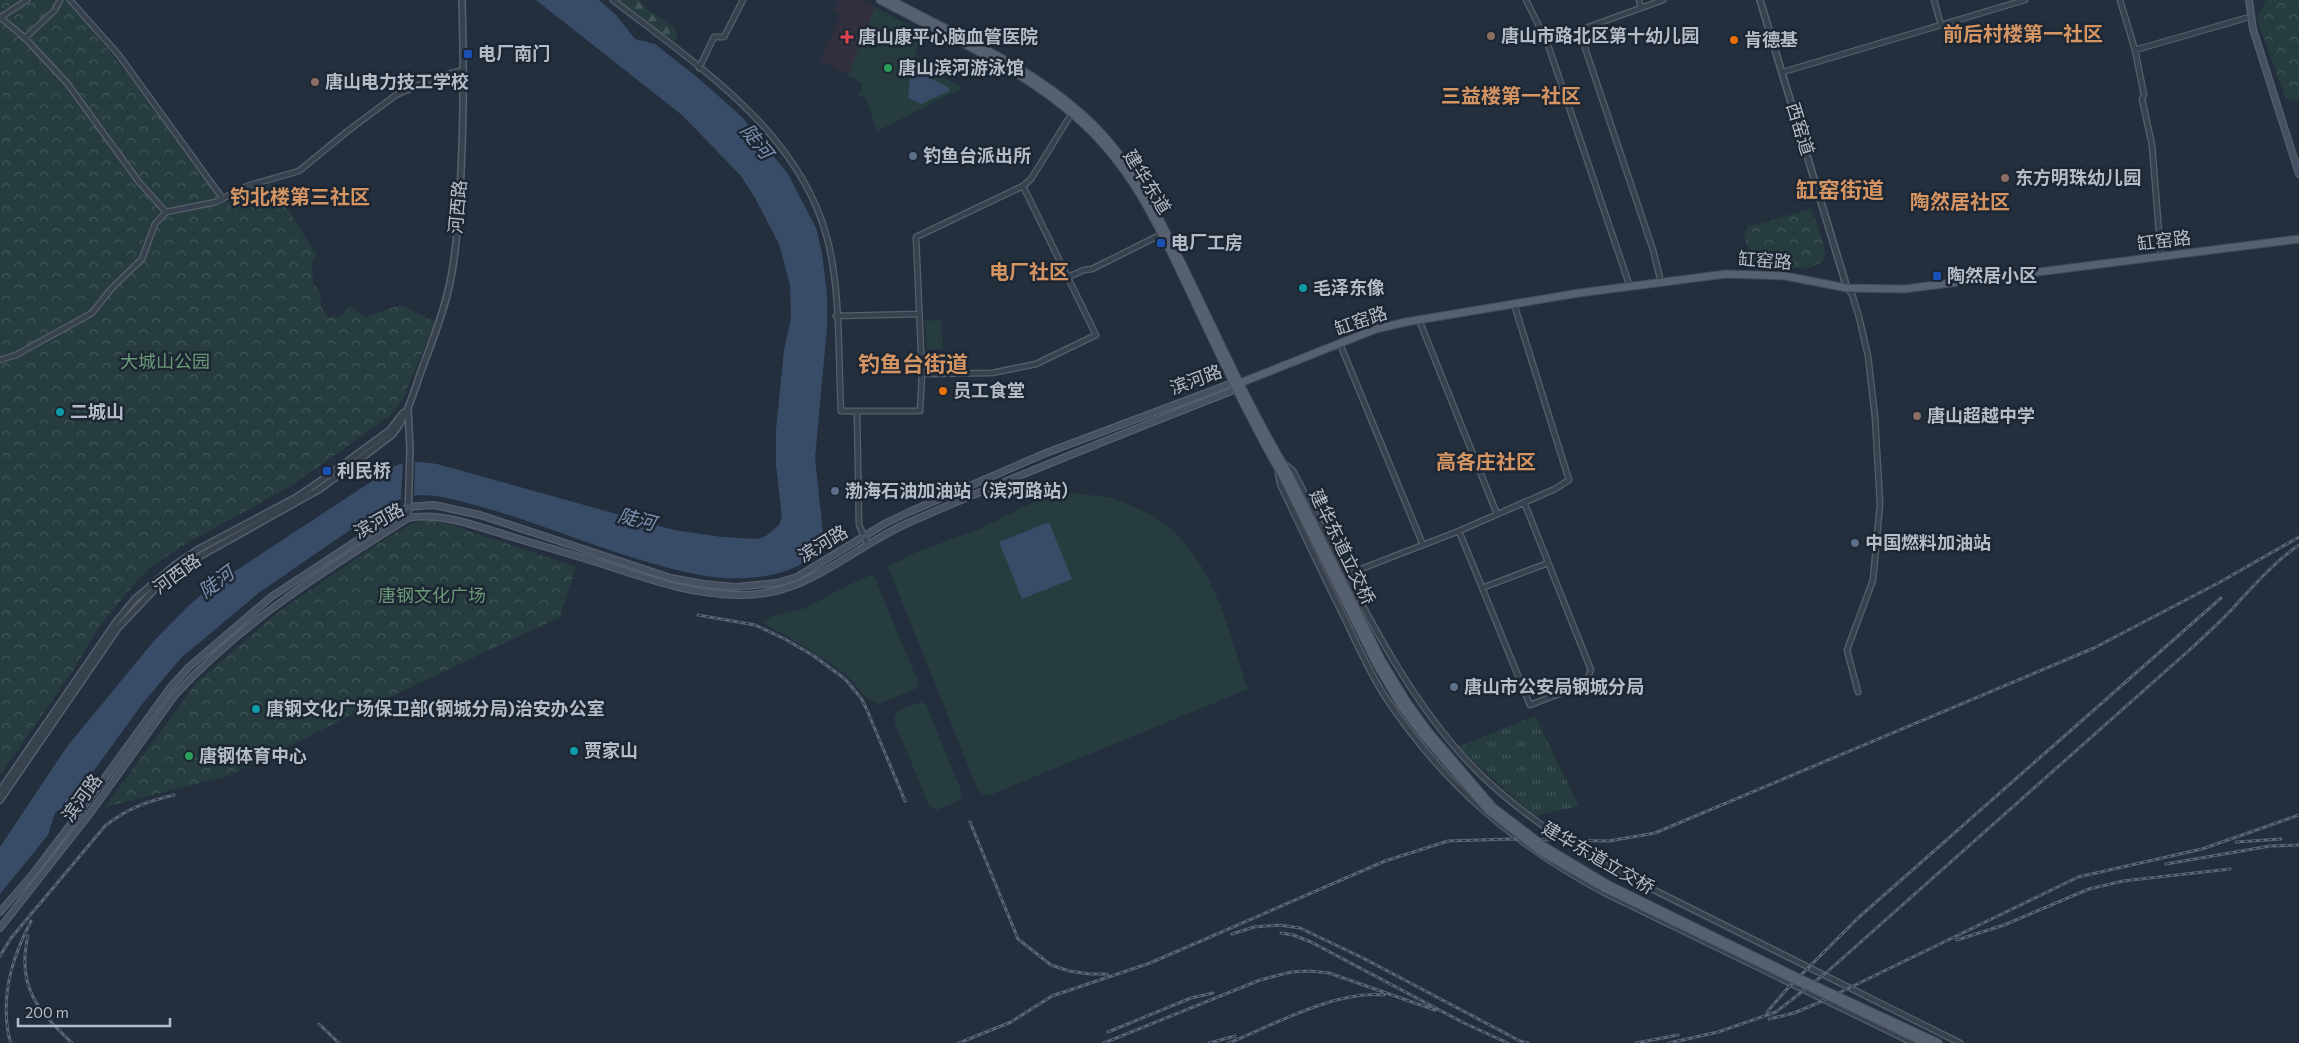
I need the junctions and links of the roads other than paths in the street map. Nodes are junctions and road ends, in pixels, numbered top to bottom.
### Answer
1 (27, 0) edge
2 (60, 0) edge
3 (70, 0) edge
4 (462, 0) edge
5 (612, 0) edge
6 (743, 0) edge
7 (880, 0) edge
8 (891, 0) edge
9 (1526, 0) edge
10 (1639, 0) edge
11 (1663, 0) edge
12 (1760, 0) edge
13 (1934, 0) edge
14 (2025, 0) edge
15 (2120, 0) edge
16 (2249, 0) edge
17 (1641, 8) junction
18 (0, 17) edge
19 (2246, 18) dead end
20 (1941, 25) junction
21 (1579, 30) junction
22 (25, 38) junction
23 (1547, 42) junction
24 (2135, 50) junction
25 (699, 68) junction
26 (463, 70) junction
27 (1783, 72) junction
28 (1072, 113) junction
29 (2299, 174) edge
30 (1023, 186) junction
31 (223, 199) junction
32 (166, 212) junction
33 (1162, 234) junction
34 (2299, 239) edge
35 (2161, 257) junction
36 (1068, 278) junction
37 (1661, 282) junction
38 (1630, 287) junction
39 (1847, 288) junction
40 (1514, 304) junction
41 (918, 314) junction
42 (836, 316) junction
43 (1419, 320) junction
44 (1340, 344) junction
45 (0, 360) edge
46 (922, 374) junction
47 (1232, 381) junction
48 (1239, 386) junction
49 (408, 407) junction
50 (858, 411) junction
51 (1279, 464) junction
52 (1286, 475) junction
53 (1524, 502) junction
54 (408, 504) junction
55 (1497, 514) junction
56 (408, 518) junction
57 (1459, 531) junction
58 (864, 537) junction
59 (868, 545) junction
60 (1423, 545) junction
61 (1548, 563) junction
62 (1348, 574) junction
63 (1482, 588) junction
64 (1858, 692) dead end
65 (0, 791) edge
66 (0, 800) edge
67 (0, 912) edge
68 (0, 928) edge
69 (1913, 1043) edge
70 (1925, 1043) edge
71 (1939, 1043) edge
72 (1960, 1043) edge

1 - 18 street
2 - 22 street
3 - 31 street
4 - 26 street, 河西路
5 - 25 street
6 - 25 street
7 - 28 main road, 建华东道
8 - 48 main road, 建华东道
9 - 23 street
10 - 17 street
11 - 17 street
12 - 27 street, 西窑道
13 - 20 street
14 - 20 street
15 - 24 street
16 - 29 main road
17 - 21 street
18 - 22 street
19 - 24 street
20 - 27 street
21 - 23 street
21 - 37 street
22 - 32 street
23 - 38 street
24 - 35 street
25 - 42 street
26 - 31 street
26 - 49 street, 河西路
27 - 39 street, 西窑道
28 - 30 street
28 - 33 main road, 建华东道
30 - 36 street
30 - 41 street
31 - 32 street
32 - 45 street
33 - 36 street
33 - 47 main road, 建华东道
34 - 35 main road, 缸窑路
35 - 39 main road, 缸窑路
36 - 46 street
37 - 38 main road, 缸窑路
37 - 39 main road, 缸窑路
38 - 40 main road, 缸窑路
39 - 64 street
40 - 43 main road, 缸窑路
40 - 53 street
41 - 42 street
41 - 46 street
42 - 50 street
43 - 44 main road, 缸窑路
43 - 55 street
44 - 48 main road, 缸窑路
44 - 60 street
46 - 50 street
47 - 48 main road, 建华东道
47 - 58 main road, 滨河路
48 - 51 main road, 建华东道
48 - 59 main road, 滨河路
49 - 54 street
49 - 65 street, 河西路
49 - 66 street, 河西路
50 - 58 street
51 - 52 main road, 建华东道
51 - 62 street
51 - 69 street
52 - 70 main road, 建华东道立交桥, bridge
52 - 71 main road, 建华东道立交桥, bridge
53 - 55 street
53 - 61 street
54 - 56 street
54 - 58 main road, 滨河路
54 - 67 main road, 滨河路
55 - 57 street
56 - 59 main road, 滨河路
56 - 68 main road, 滨河路
57 - 60 street
57 - 63 street
58 - 59 street
60 - 62 street
61 - 63 street
61 - 63 street
62 - 72 street

